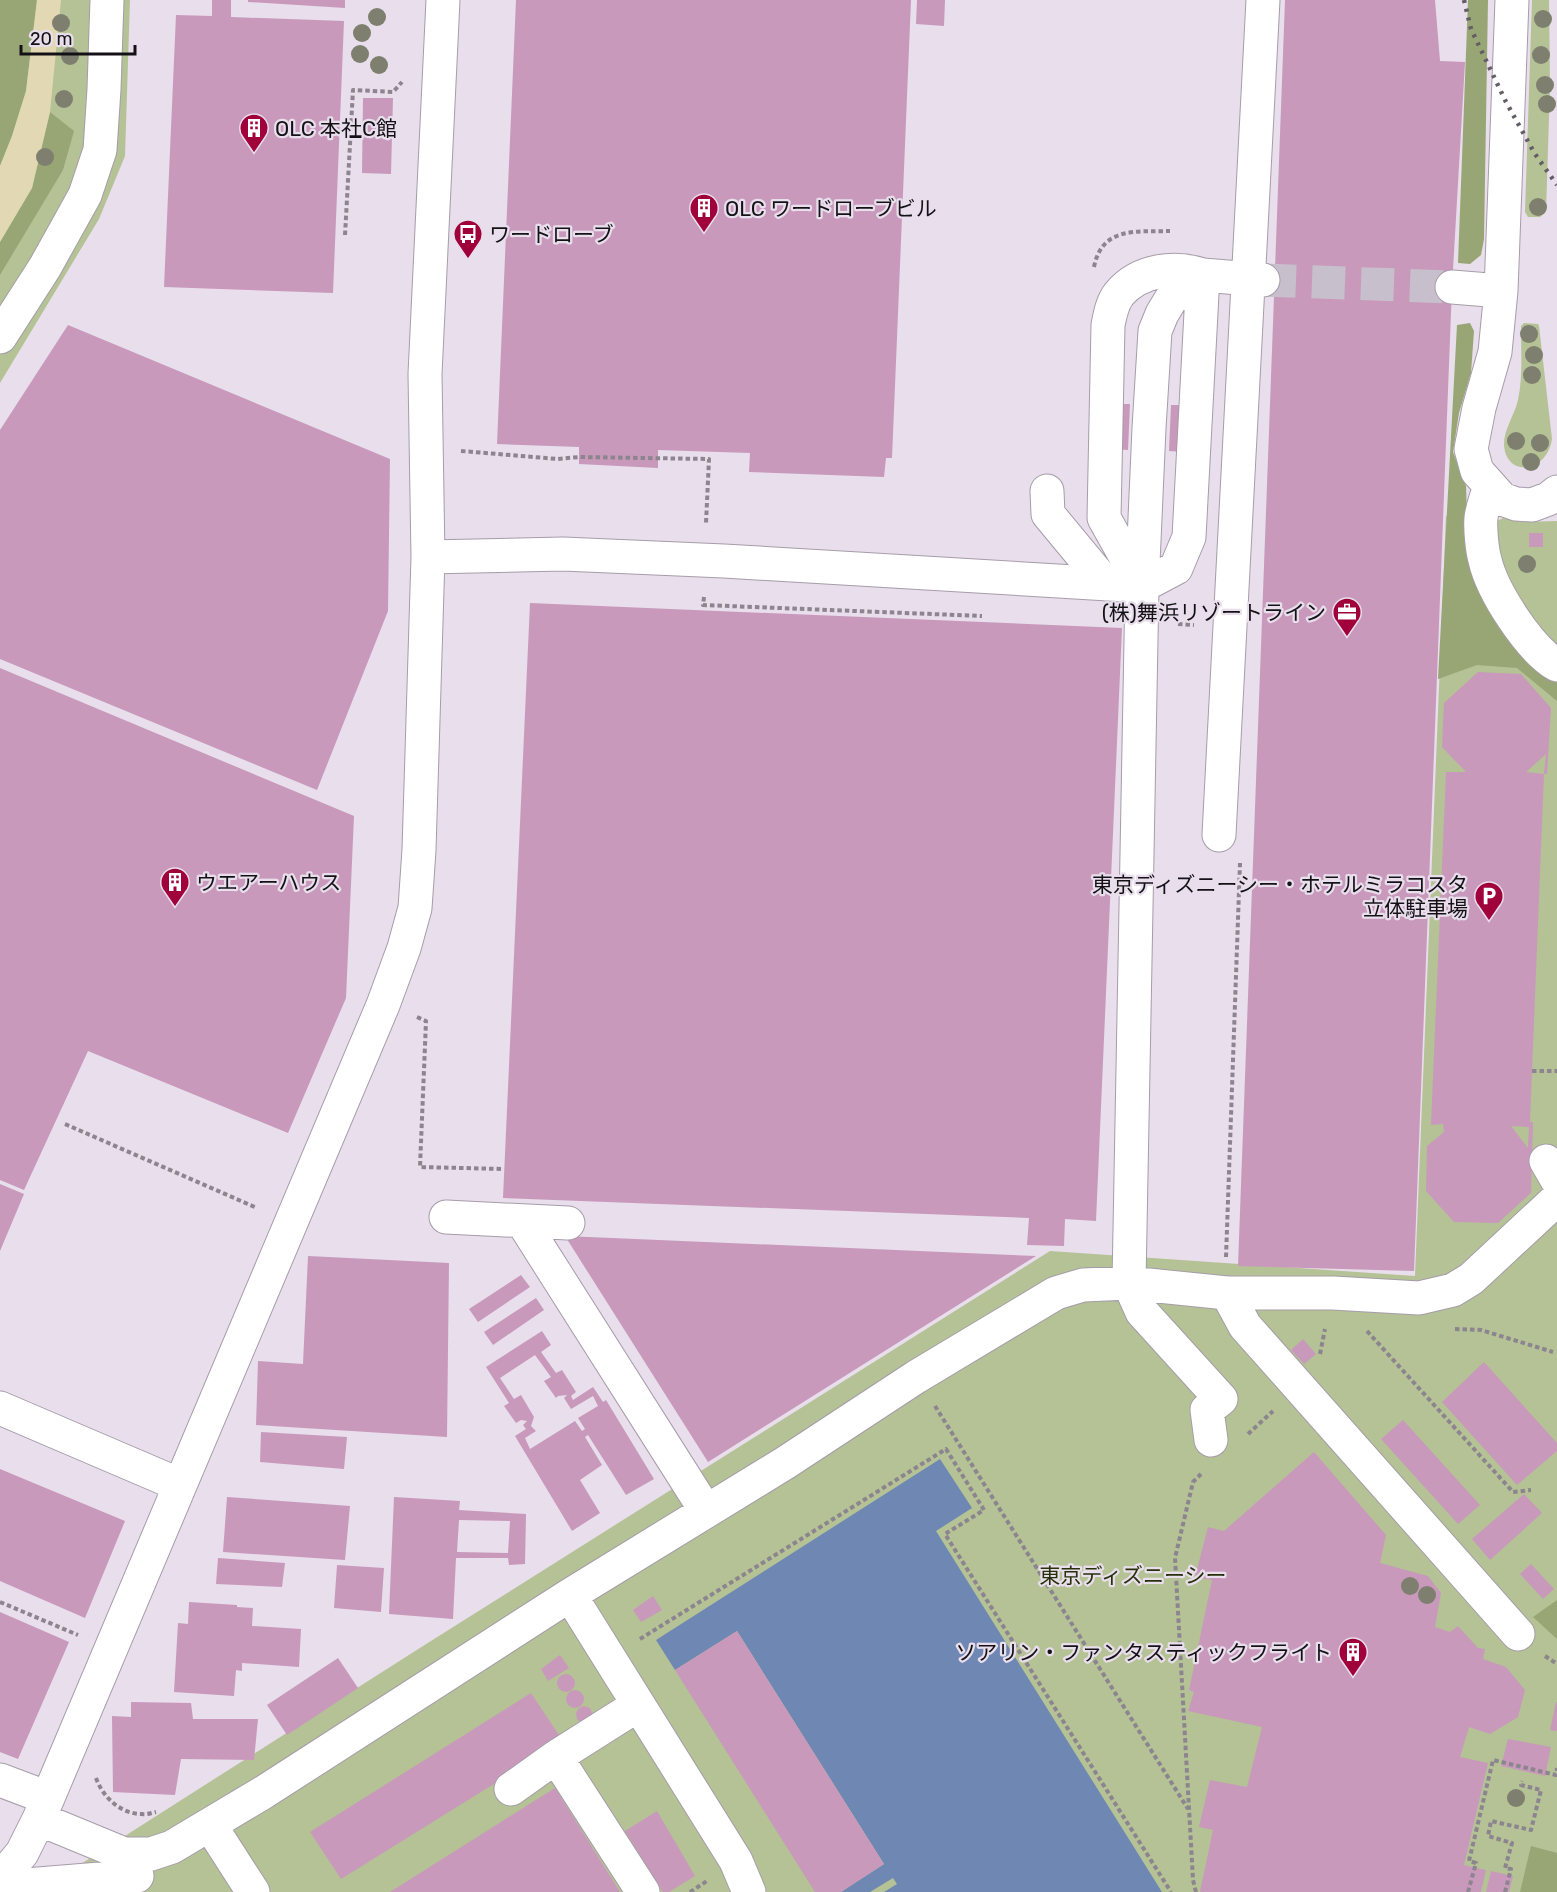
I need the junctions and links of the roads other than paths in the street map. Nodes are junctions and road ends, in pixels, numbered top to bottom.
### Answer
1 (107, 0) edge
2 (443, 0) edge
3 (1263, 0) edge
4 (1512, 0) edge
5 (1203, 275) junction
6 (1256, 279) junction
7 (1452, 287) tunnel mouth
8 (1501, 291) junction
9 (0, 337) edge
10 (1490, 487) junction
11 (1047, 491) dead end
12 (1557, 492) edge
13 (428, 557) junction
14 (1106, 584) junction
15 (1142, 586) junction
16 (1557, 665) edge
17 (1219, 835) dead end
18 (1557, 1199) edge
19 (446, 1217) dead end
20 (522, 1221) junction
21 (568, 1223) dead end
22 (1226, 1279) junction
23 (1129, 1283) junction
24 (0, 1408) edge
25 (1210, 1454) road end
26 (180, 1485) junction
27 (706, 1511) junction
28 (570, 1595) junction
29 (1518, 1634) dead end
30 (638, 1705) junction
31 (556, 1757) junction
32 (0, 1780) edge
33 (511, 1789) dead end
34 (43, 1809) junction
35 (210, 1825) junction
36 (172, 1847) junction
37 (0, 1879) edge
38 (128, 1884) edge
39 (0, 1887) edge
40 (253, 1892) edge
41 (643, 1892) edge
42 (749, 1892) edge

1 - 9 street
2 - 13 street
3 - 6 street
4 - 8 street
5 - 6 street
5 - 15 street
5 - 15 street
5 - 15 street
6 - 17 street
7 - 8 street
8 - 10 street
10 - 12 street
10 - 16 street
11 - 14 street
13 - 14 street
13 - 26 street
14 - 15 street
15 - 23 street
18 - 22 street
19 - 20 street
20 - 21 street
20 - 27 street
22 - 23 street
22 - 29 street
23 - 25 street
23 - 27 street
24 - 26 street
26 - 34 street
27 - 28 street
28 - 30 street
28 - 35 street
30 - 31 street
30 - 42 street
31 - 33 street
31 - 41 street
32 - 34 street
34 - 36 street
34 - 37 street
35 - 36 street
35 - 40 street
36 - 38 street
38 - 39 street

